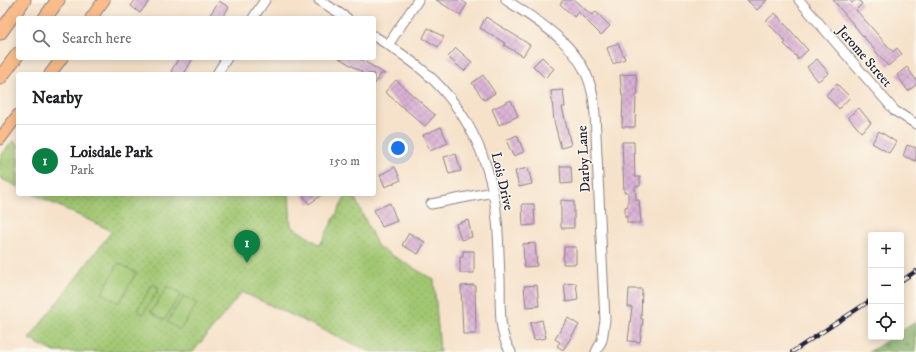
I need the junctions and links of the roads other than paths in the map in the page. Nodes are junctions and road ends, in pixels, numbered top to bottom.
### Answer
1 (24, 0) edge
2 (58, 0) edge
3 (104, 0) edge
4 (265, 0) edge
5 (319, 0) edge
6 (418, 0) edge
7 (506, 0) edge
8 (799, 0) edge
9 (46, 16) edge
10 (92, 16) edge
11 (254, 16) edge
12 (344, 16) edge
13 (0, 33) edge
14 (376, 37) edge
15 (388, 45) junction
16 (16, 57) edge
17 (60, 60) edge
18 (226, 60) edge
19 (52, 72) edge
20 (217, 72) edge
21 (0, 78) edge
22 (16, 119) edge
23 (916, 124) edge
24 (0, 139) edge
25 (493, 192) junction
26 (431, 204) dead end
27 (511, 352) edge
28 (596, 352) edge

1 - 13 highway
2 - 9 highway
3 - 10 main road
4 - 11 street
5 - 12 street
6 - 15 street
7 - 28 street, Darby Lane
8 - 23 street, Jerome Street
14 - 15 street, Lois Drive
15 - 25 street, Lois Drive
16 - 21 highway
17 - 19 main road
18 - 20 street
22 - 24 main road
25 - 26 street
25 - 27 street, Lois Drive

